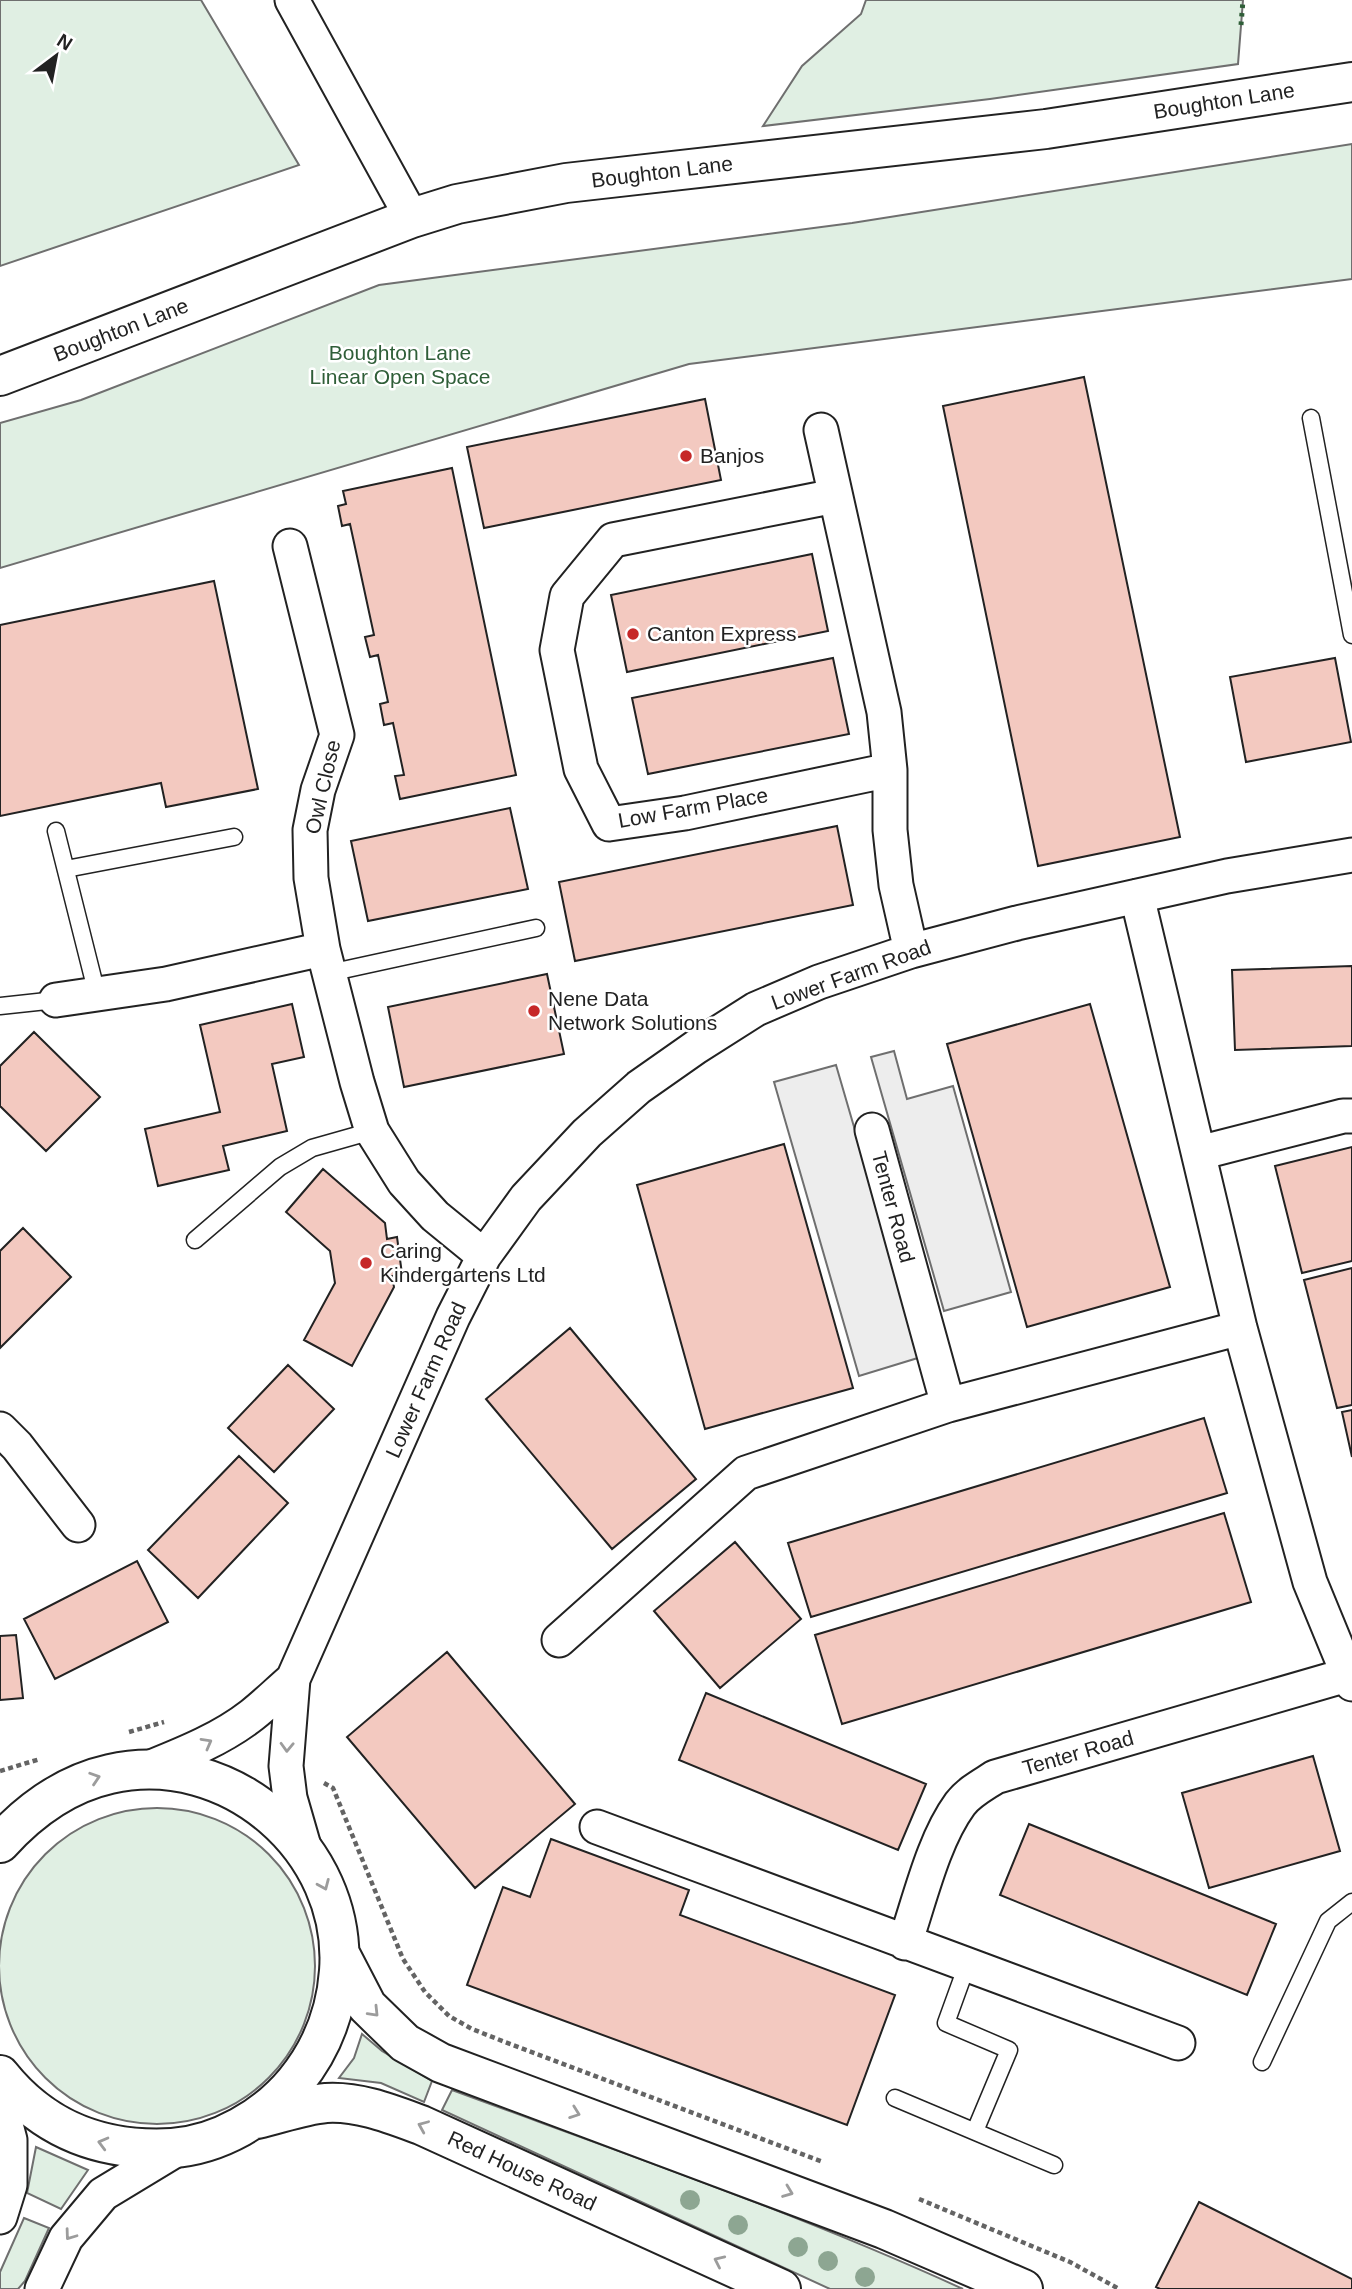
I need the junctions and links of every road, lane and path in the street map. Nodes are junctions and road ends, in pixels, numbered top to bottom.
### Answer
1 (292, 0) edge
2 (1352, 82) edge
3 (412, 218) junction
4 (0, 376) edge
5 (1311, 418) dead end
6 (821, 430) dead end
7 (835, 496) junction
8 (290, 546) dead end
9 (1352, 635) edge
10 (890, 770) junction
11 (56, 831) dead end
12 (234, 837) dead end
13 (1352, 855) edge
14 (66, 869) junction
15 (1137, 896) junction
16 (536, 928) dead end
17 (911, 951) junction
18 (326, 961) junction
19 (97, 994) junction
20 (56, 999) joint
21 (0, 1006) edge
22 (1352, 1116) edge
23 (872, 1130) dead end
24 (372, 1131) junction
25 (1199, 1153) junction
26 (195, 1240) dead end
27 (484, 1256) junction
28 (1240, 1328) junction
29 (948, 1405) junction
30 (0, 1429) edge
31 (78, 1525) dead end
32 (559, 1640) dead end
33 (293, 1679) junction
34 (1349, 1680) edge
35 (144, 1770) junction
36 (333, 1788) dead end
37 (46, 1801) junction
38 (0, 1809) edge
39 (597, 1826) dead end
40 (0, 1843) edge
41 (305, 1850) junction
42 (1352, 1902) edge
43 (905, 1943) junction
44 (340, 1954) junction
45 (967, 1965) junction
46 (1178, 2043) dead end
47 (1262, 2062) dead end
48 (0, 2075) edge
49 (895, 2098) dead end
50 (0, 2102) edge
51 (253, 2120) junction
52 (975, 2131) junction
53 (179, 2147) junction
54 (828, 2164) dead end
55 (1054, 2165) dead end
56 (916, 2198) dead end
57 (0, 2217) edge
58 (42, 2289) edge
59 (781, 2289) edge
60 (1023, 2289) edge
61 (1119, 2289) edge

1 - 3 street
2 - 3 main road, Boughton Lane
3 - 4 main road, Boughton Lane
5 - 9 lane
6 - 7 street
7 - 10 street
7 - 10 street, Low Farm Place
8 - 18 street, Owl Close
10 - 17 street
11 - 14 lane
12 - 14 lane
13 - 15 street, Lower Farm Road
14 - 19 lane
15 - 17 street, Lower Farm Road
15 - 25 street, Tenter Road
16 - 18 lane
17 - 27 street, Lower Farm Road
18 - 19 street
18 - 24 street, Owl Close
19 - 20 street
20 - 21 lane
22 - 25 street
23 - 29 street, Tenter Road
24 - 26 lane
24 - 27 street, Owl Close
25 - 28 street, Tenter Road
27 - 33 street, Lower Farm Road
28 - 29 street
28 - 34 street, Tenter Road
29 - 32 street
30 - 31 street
35 -> 33 street
33 -> 41 street
34 - 43 street, Tenter Road
37 -> 35 main road
35 - 41 main road
36 - 54 path
37 - 38 main road
37 - 40 main road
39 - 43 street
41 -> 44 main road
42 - 47 lane
43 - 45 street
44 - 51 main road
44 -> 60 main road
45 - 46 street
45 - 52 lane
53 -> 48 main road
49 - 52 lane
50 - 57 street
51 - 53 main road
59 -> 51 main road, Red House Road
52 - 55 lane
53 -> 58 street
56 - 61 path

